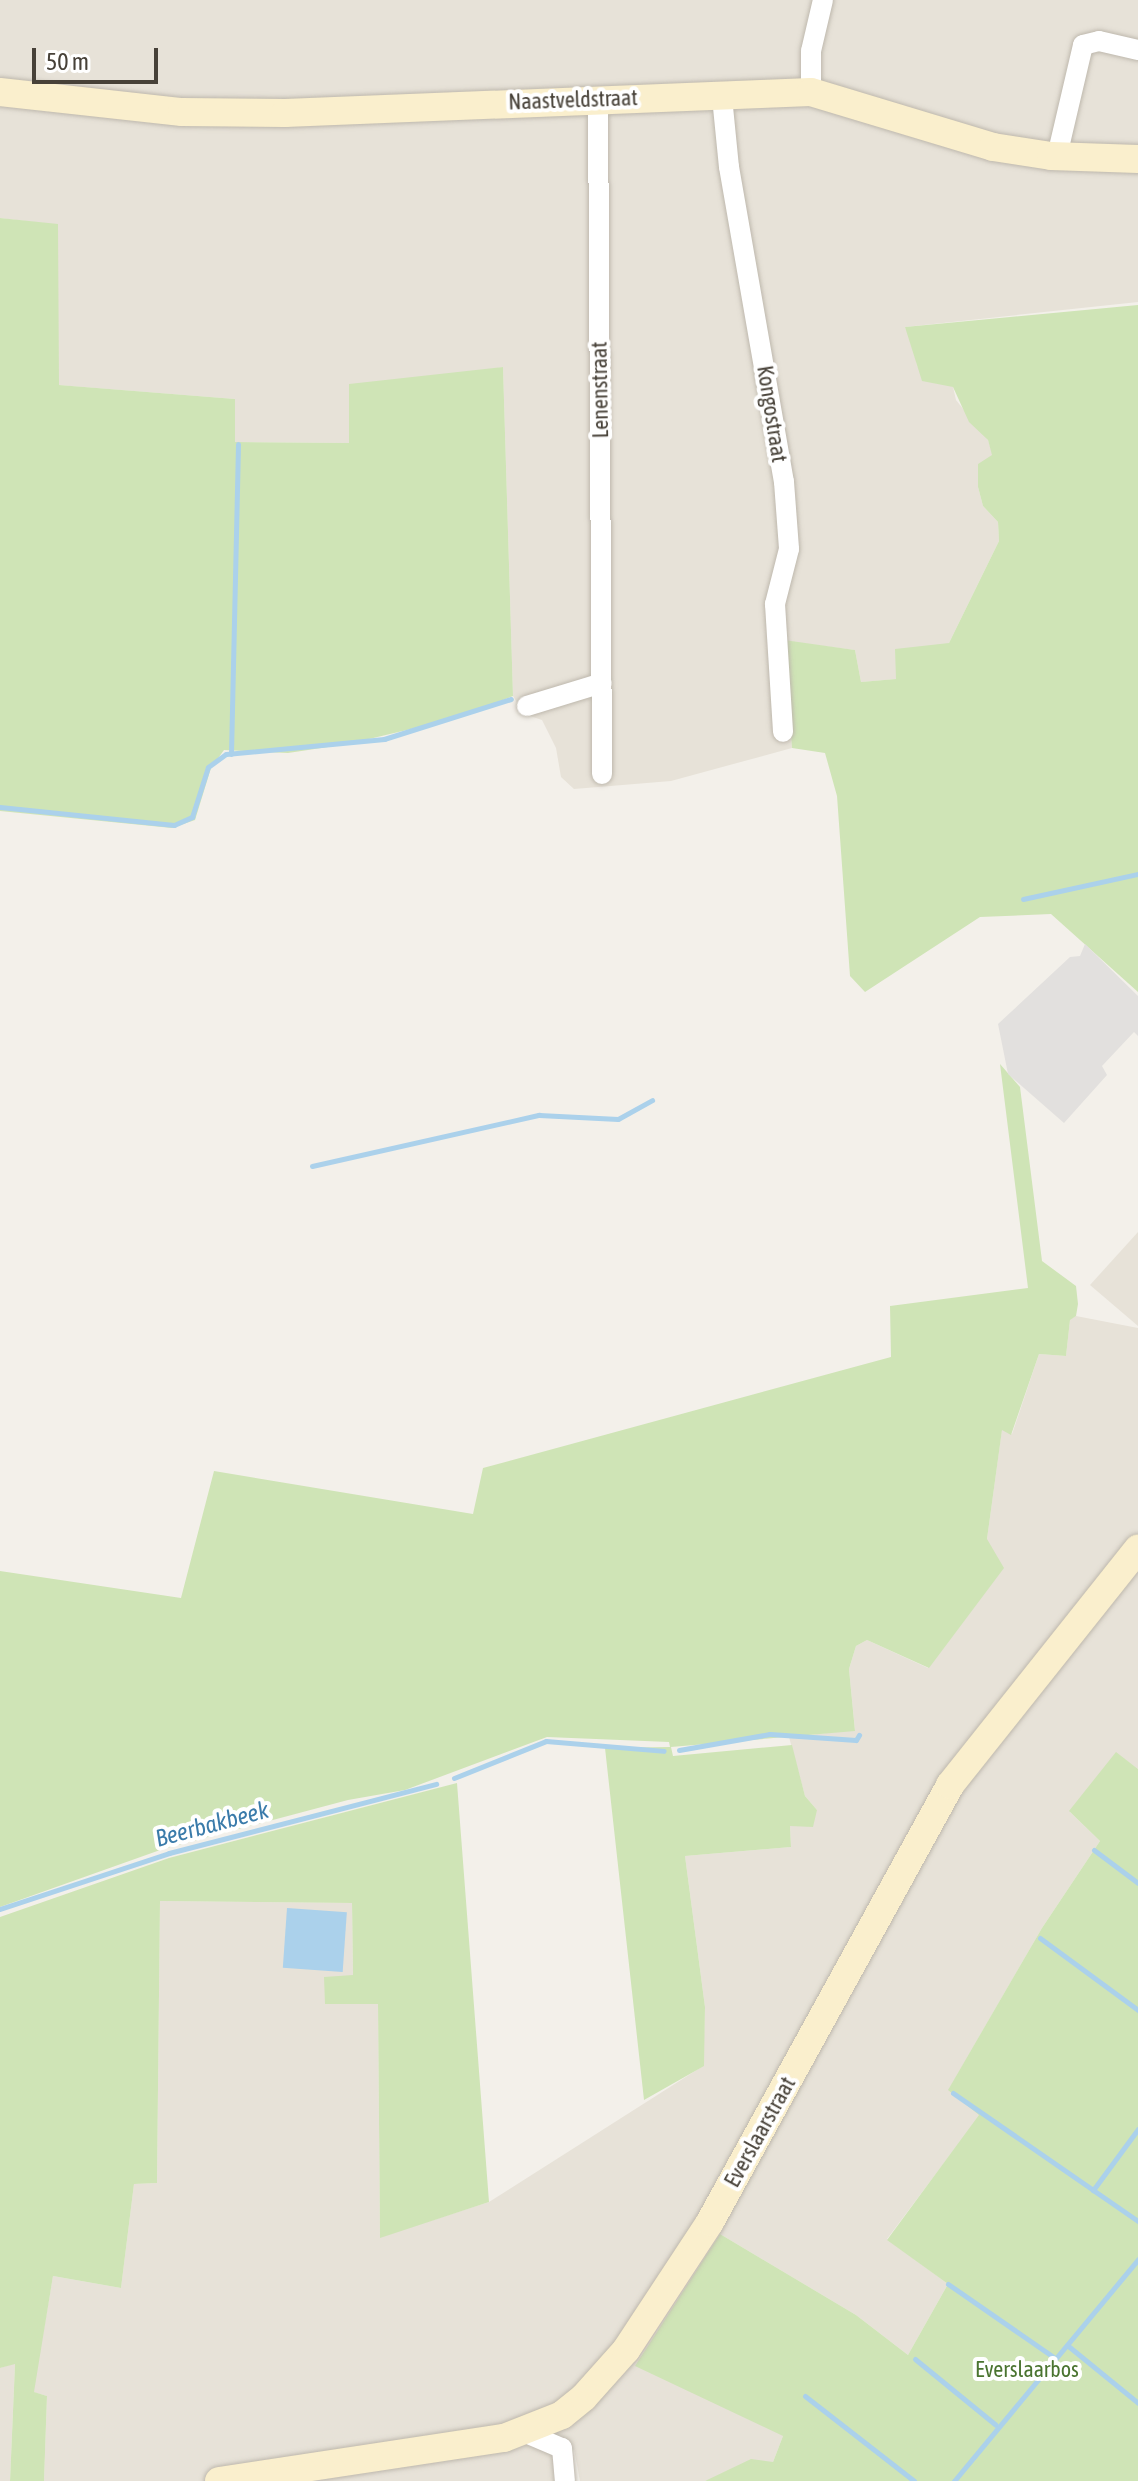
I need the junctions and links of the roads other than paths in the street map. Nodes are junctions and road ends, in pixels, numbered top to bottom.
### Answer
1 (823, 0) edge
2 (1138, 50) edge
3 (0, 92) edge
4 (811, 92) junction
5 (598, 97) junction
6 (722, 97) junction
7 (1057, 156) junction
8 (1138, 159) edge
9 (602, 683) junction
10 (527, 706) dead end
11 (783, 732) dead end
12 (602, 774) dead end
13 (1138, 1549) edge
14 (562, 2415) junction
15 (526, 2433) junction
16 (562, 2448) junction
17 (219, 2481) edge
18 (565, 2481) edge

1 - 4 street
2 - 7 street
3 - 5 street, Naastveldstraat
4 - 6 street, Naastveldstraat
4 - 7 street, Naastveldstraat
5 - 6 street, Naastveldstraat
5 - 9 street, Lenenstraat
6 - 11 street, Kongostraat
7 - 8 street, Naastveldstraat
9 - 10 street
9 - 12 street, Lenenstraat
13 - 14 street, Everslaarstraat
14 - 15 street, Everslaarstraat
14 - 16 street
15 - 16 street
15 - 17 street, Everslaarstraat
16 - 18 street

